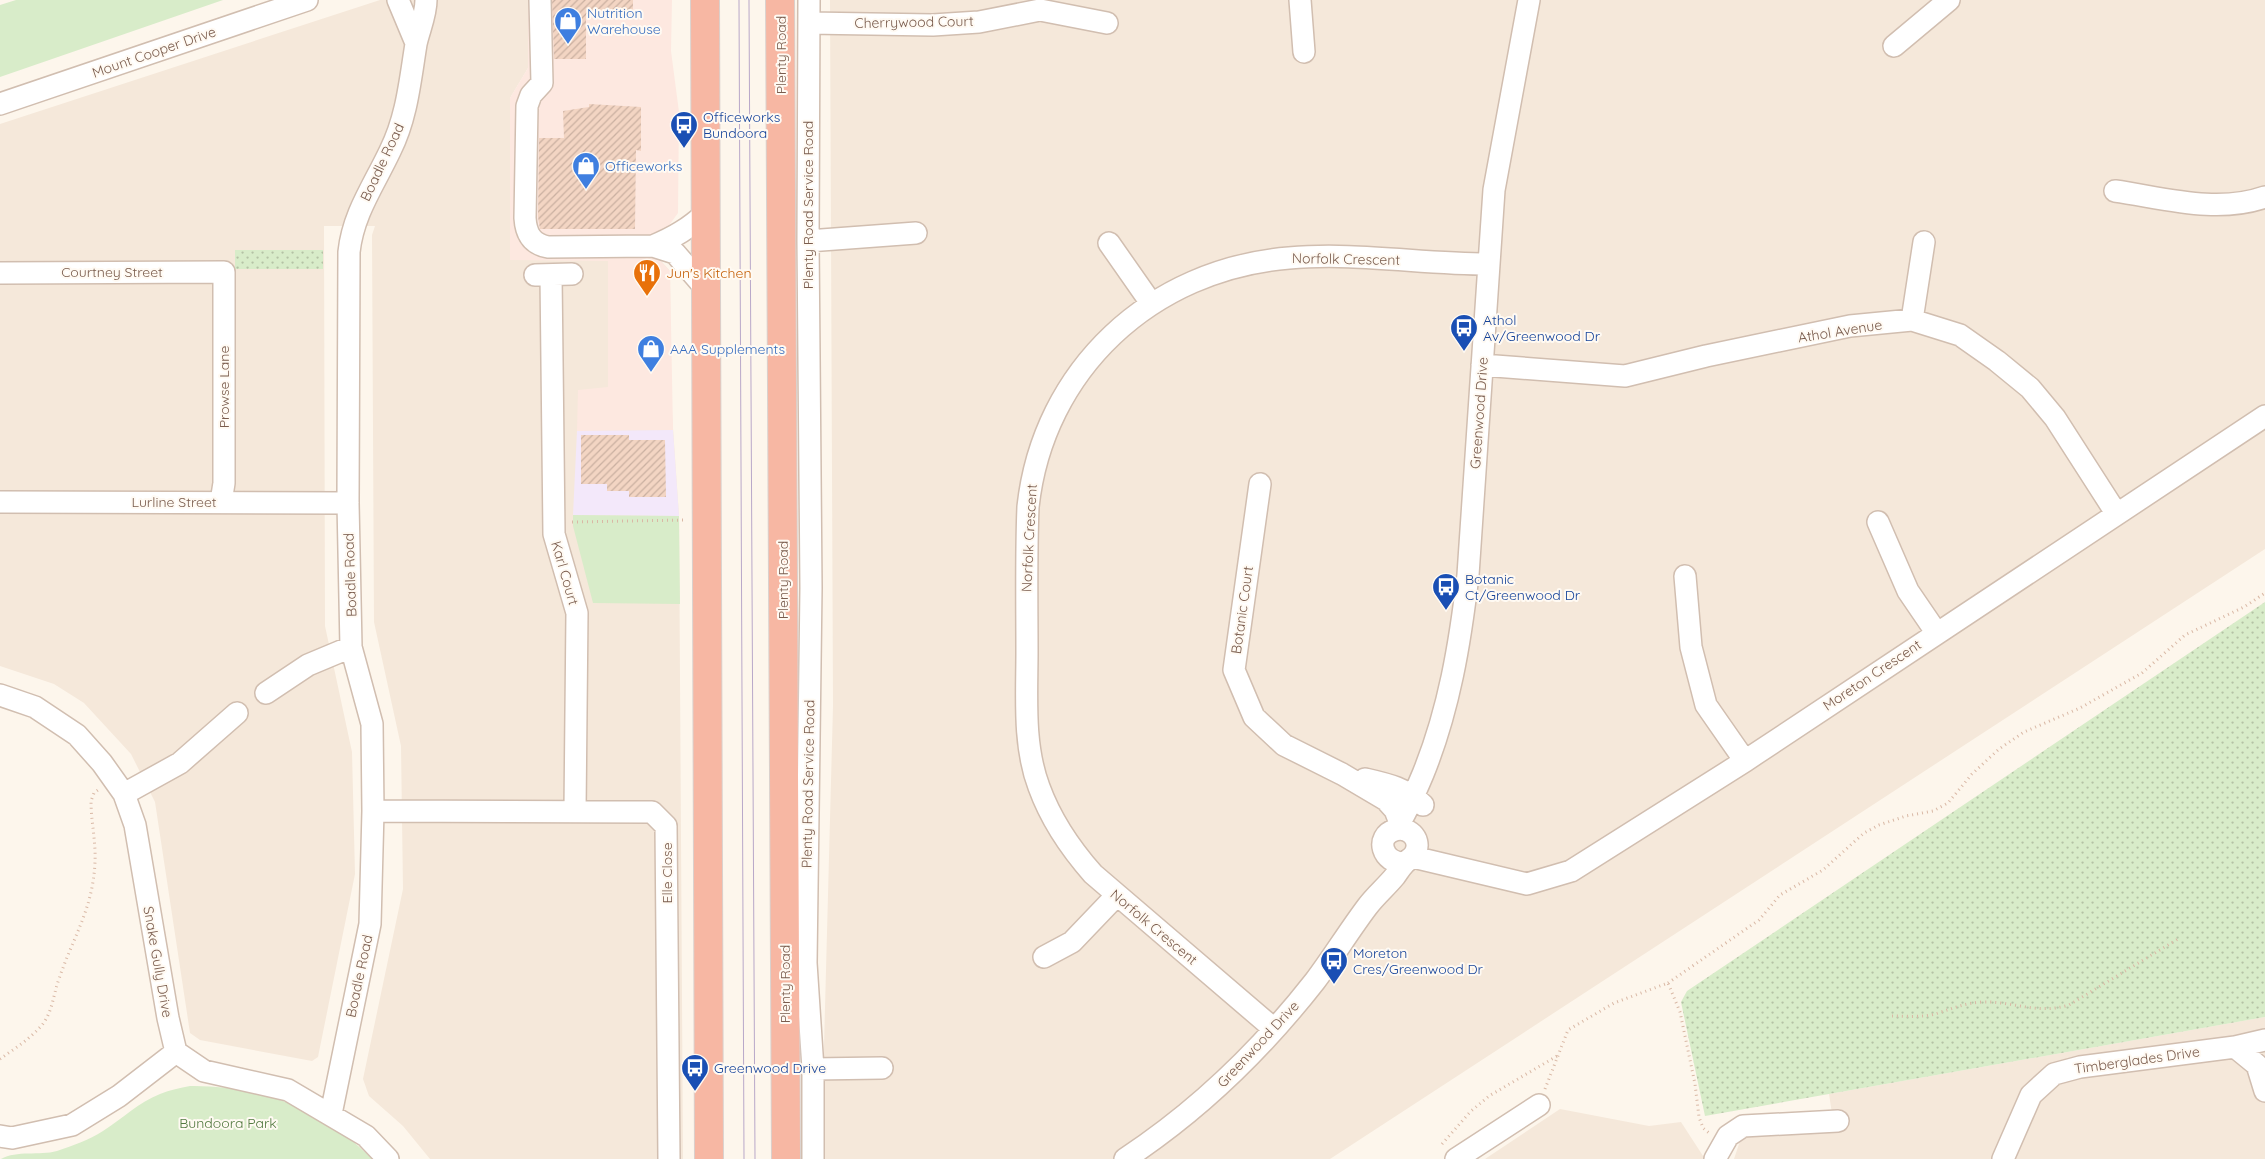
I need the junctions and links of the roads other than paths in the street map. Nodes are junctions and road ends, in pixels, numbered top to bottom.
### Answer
1 (307, 0) edge
2 (398, 0) edge
3 (426, 0) edge
4 (540, 0) edge
5 (705, 0) edge
6 (780, 0) edge
7 (809, 0) edge
8 (1300, 0) edge
9 (1529, 0) edge
10 (1949, 0) edge
11 (809, 23) junction
12 (1107, 23) dead end
13 (416, 43) junction
14 (1894, 46) dead end
15 (1304, 52) dead end
16 (0, 104) edge
17 (2115, 191) dead end
18 (2265, 197) edge
19 (706, 212) junction
20 (916, 233) dead end
21 (808, 241) junction
22 (1924, 242) dead end
23 (1109, 244) dead end
24 (654, 246) junction
25 (1488, 264) junction
26 (224, 272) joint
27 (0, 273) edge
28 (553, 275) dead end
29 (706, 289) junction
30 (1151, 303) junction
31 (1912, 320) junction
32 (1482, 366) junction
33 (809, 410) junction
34 (782, 412) junction
35 (2265, 416) edge
36 (1260, 484) dead end
37 (0, 502) edge
38 (221, 502) junction
39 (348, 503) junction
40 (2116, 513) junction
41 (1878, 522) dead end
42 (1685, 576) dead end
43 (1936, 632) junction
44 (351, 647) junction
45 (266, 692) dead end
46 (0, 695) edge
47 (237, 713) dead end
48 (1745, 761) junction
49 (1342, 774) junction
50 (124, 794) junction
51 (1418, 800) junction
52 (575, 810) junction
53 (373, 811) junction
54 (1404, 843) junction
55 (1116, 896) junction
56 (1044, 957) dead end
57 (1274, 1029) junction
58 (2265, 1040) edge
59 (2235, 1047) junction
60 (176, 1052) junction
61 (882, 1068) dead end
62 (813, 1069) junction
63 (2265, 1091) edge
64 (1539, 1105) road end
65 (331, 1114) junction
66 (1838, 1121) dead end
67 (0, 1136) edge
68 (1449, 1156) edge
69 (388, 1159) edge
70 (669, 1159) edge
71 (708, 1159) edge
72 (786, 1159) edge
73 (813, 1159) edge
74 (1125, 1159) edge
75 (1715, 1159) edge
76 (2003, 1159) edge

1 - 16 street, Mount Cooper Drive
2 - 13 street, Boadle Road
3 - 13 street, Boadle Road
4 - 24 street
5 - 19 highway
6 - 34 highway, Plenty Road
7 - 11 street, Plenty Road Service Road
8 - 15 street
9 - 25 street, Greenwood Drive
10 - 14 street
11 - 12 street, Cherrywood Court
11 - 21 street, Plenty Road Service Road
13 - 39 street, Boadle Road
17 - 18 street
19 - 24 street
19 - 29 highway
20 - 21 street
21 - 33 street, Plenty Road Service Road
22 - 31 street
23 - 30 street
24 - 29 street
25 - 30 street, Norfolk Crescent
25 - 32 street, Greenwood Drive
26 - 27 street, Courtney Street
26 - 38 street, Prowse Lane
28 - 52 street, Karl Court
29 - 71 highway
30 - 55 street, Norfolk Crescent
31 - 32 street, Athol Avenue
31 - 40 street, Athol Avenue
32 - 51 street, Greenwood Drive
33 - 34 street
33 - 62 street, Plenty Road Service Road
34 - 72 highway, Plenty Road
35 - 40 street, Moreton Crescent
36 - 49 street, Botanic Court
37 - 38 street, Lurline Street
38 - 39 street, Lurline Street
39 - 44 street, Boadle Road
40 - 43 street, Moreton Crescent
41 - 43 street
42 - 48 street
43 - 48 street, Moreton Crescent
44 - 45 street
44 - 53 street, Boadle Road
46 - 50 street, Snake Gully Drive
47 - 50 street
48 - 54 street, Moreton Crescent
49 - 51 street, Botanic Court
49 - 54 street, Botanic Court
50 - 60 street, Snake Gully Drive
51 - 54 street, Greenwood Drive
52 - 53 street, Elle Close
52 - 70 street, Elle Close
53 - 65 street, Boadle Road
54 - 57 street, Greenwood Drive
55 - 56 street
55 - 57 street, Norfolk Crescent
57 - 74 street, Greenwood Drive
58 - 59 street, Timberglades Drive
59 - 63 street
59 - 76 street, Timberglades Drive
60 - 65 street
60 - 67 street
61 - 62 street
62 - 73 street, Plenty Road Service Road
64 - 68 street
65 - 69 street
66 - 75 street

